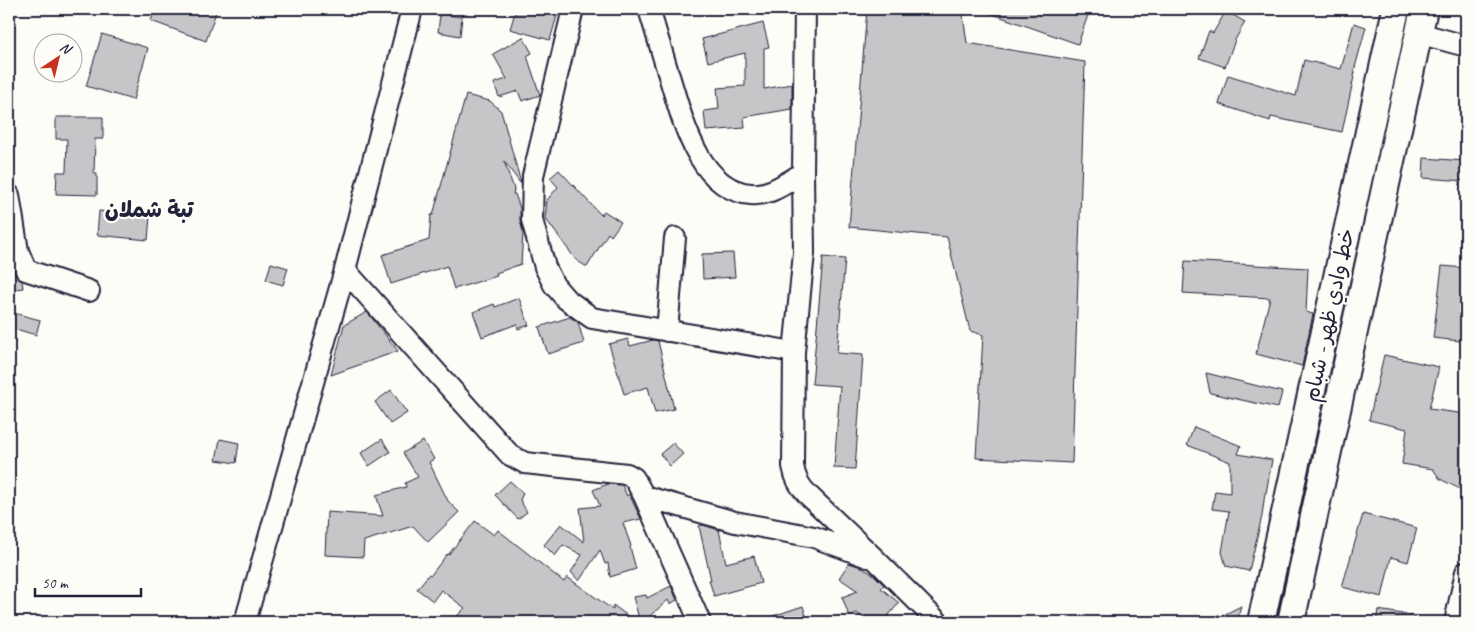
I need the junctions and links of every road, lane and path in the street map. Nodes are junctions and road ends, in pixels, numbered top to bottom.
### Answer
1 (412, 9) edge
2 (573, 9) edge
3 (649, 9) edge
4 (805, 9) edge
5 (1396, 9) edge
6 (1421, 21) edge
7 (1466, 46) edge
8 (803, 173) junction
9 (9, 195) edge
10 (675, 238) dead end
11 (344, 270) junction
12 (88, 291) dead end
13 (667, 331) junction
14 (794, 352) junction
15 (644, 496) junction
16 (875, 559) junction
17 (1466, 572) edge
18 (245, 622) edge
19 (700, 622) edge
20 (938, 622) edge
21 (1261, 622) edge
22 (1291, 622) edge
23 (1455, 622) edge

1 - 11 street
2 - 13 street
3 - 8 street
4 - 8 street
5 - 21 main road, خط وادي ظهر - شبام
6 - 7 street
6 - 22 main road, خط وادي ظهر - شبام
8 - 14 street
9 - 12 street
10 - 13 street
11 - 15 street
11 - 18 street
13 - 14 street
14 - 16 street
15 - 16 street
15 - 19 street
16 - 20 street
17 - 23 street

